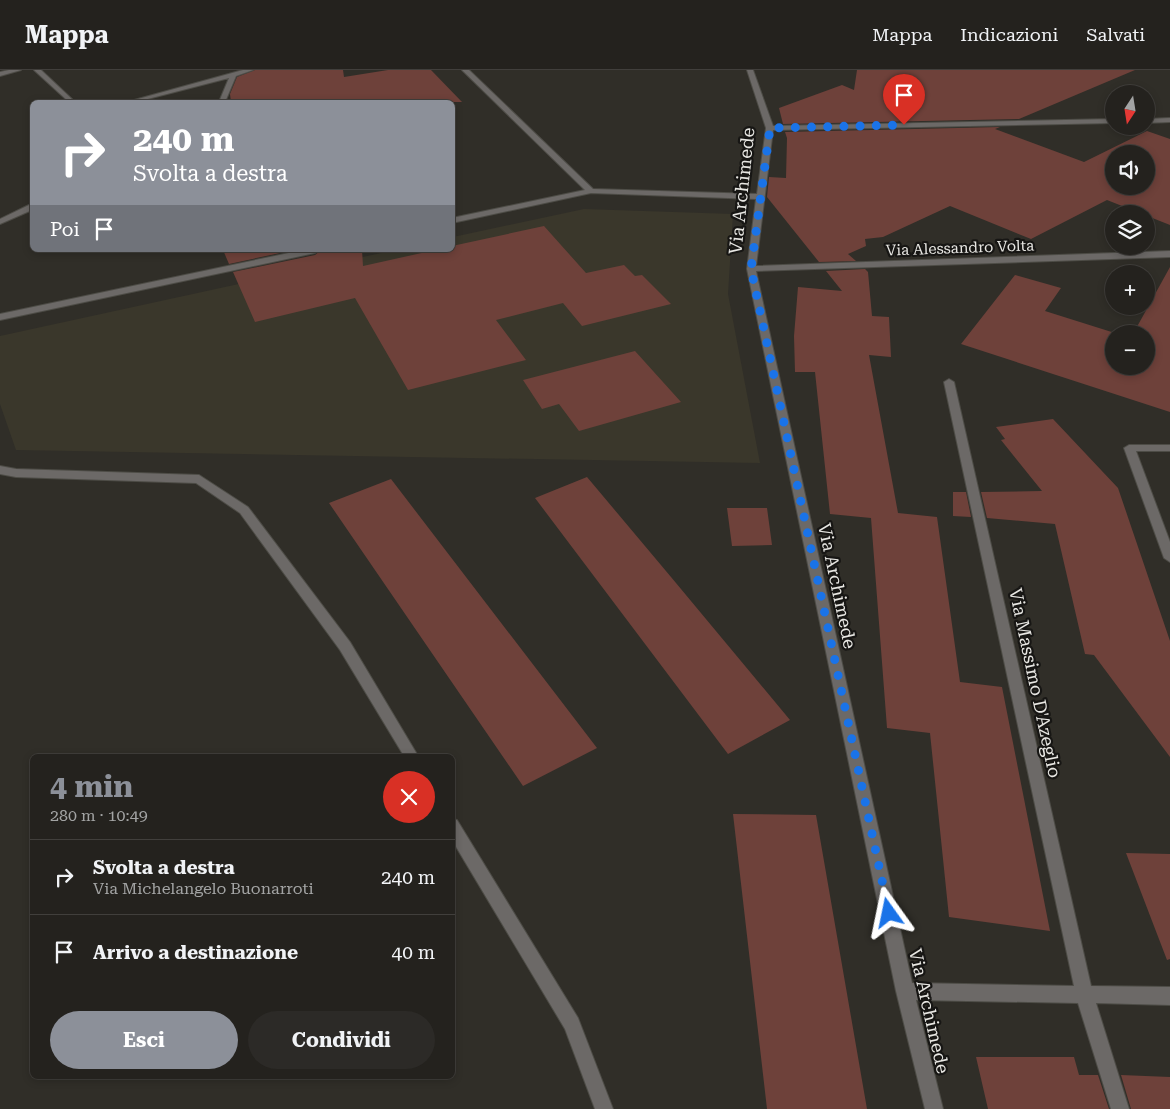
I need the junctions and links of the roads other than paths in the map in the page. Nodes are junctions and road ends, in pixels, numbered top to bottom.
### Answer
1 (18, 70) edge
2 (37, 70) edge
3 (250, 70) edge
4 (465, 70) edge
5 (750, 70) edge
6 (0, 74) edge
7 (233, 75) junction
8 (70, 100) edge
9 (138, 100) edge
10 (223, 100) edge
11 (1170, 120) edge
12 (1105, 121) edge
13 (1155, 121) edge
14 (770, 128) junction
15 (591, 191) junction
16 (761, 197) junction
17 (30, 208) edge
18 (455, 220) edge
19 (0, 222) edge
20 (306, 252) edge
21 (1170, 254) edge
22 (751, 269) junction
23 (0, 317) edge
24 (949, 382) dead end
25 (1170, 448) edge
26 (0, 470) edge
27 (1170, 558) edge
28 (411, 754) edge
29 (455, 830) edge
30 (905, 991) junction
31 (1084, 993) junction
32 (1170, 996) edge
33 (604, 1109) edge
34 (934, 1109) edge
35 (1120, 1109) edge

1 - 6 street
2 - 8 street
3 - 7 street
4 - 15 street
5 - 14 street, Via Archimede
7 - 9 street
7 - 10 street
11 - 13 street
12 - 14 street
14 - 16 street, Via Archimede
15 - 16 street
15 - 18 street
16 - 22 street, Via Archimede
17 - 19 street
20 - 23 street
21 - 22 street, Via Alessandro Volta
22 - 30 street, Via Archimede
24 - 31 street, Via Massimo D'Azeglio
25 - 27 street
26 - 28 street
29 - 33 street
30 - 31 street
30 - 34 street, Via Archimede
31 - 32 street
31 - 35 street, Via Massimo D'Azeglio

